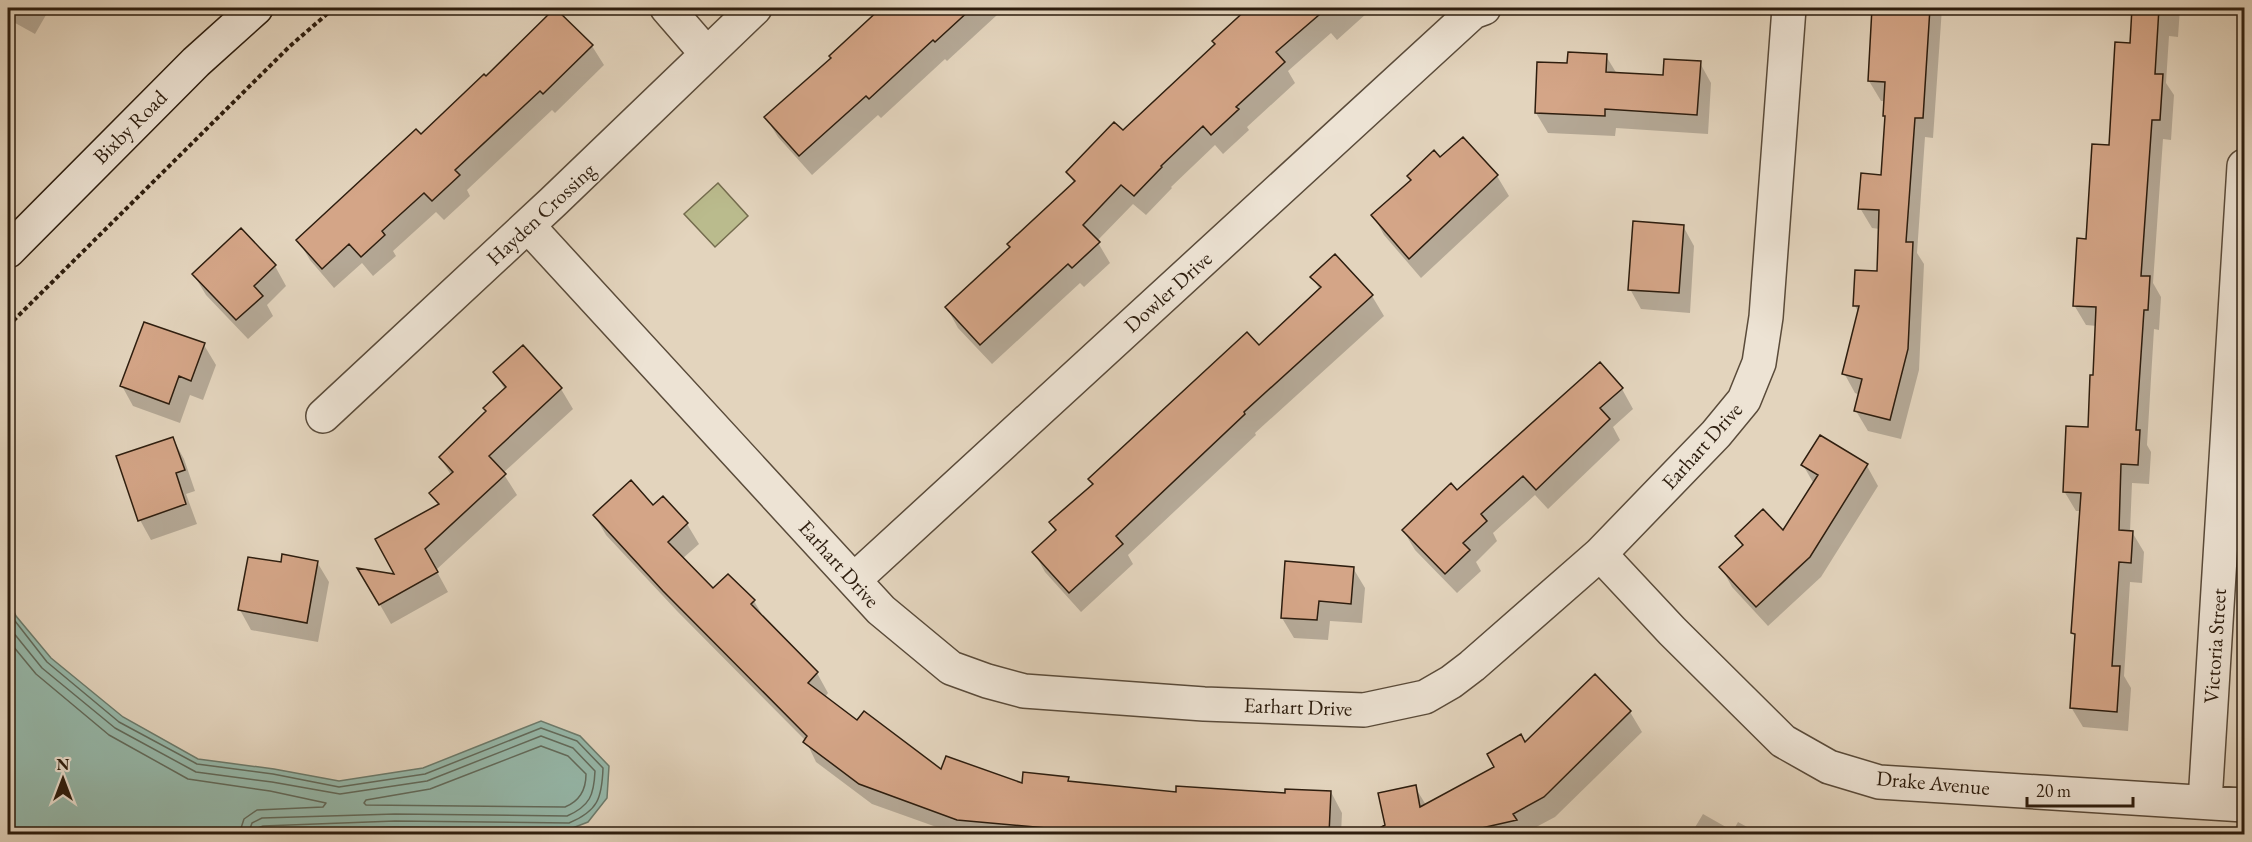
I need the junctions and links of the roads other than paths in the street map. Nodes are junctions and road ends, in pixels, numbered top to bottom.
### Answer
1 (256, 8) edge
2 (667, 8) edge
3 (755, 8) edge
4 (1484, 8) edge
5 (1789, 8) edge
6 (706, 53) junction
7 (2244, 166) edge
8 (528, 226) junction
9 (8, 251) edge
10 (323, 416) dead end
11 (1600, 554) junction
12 (854, 580) junction
13 (2205, 802) junction
14 (2244, 804) edge

1 - 9 street, Bixby Road
2 - 6 street
3 - 6 street, Hayden Crossing
4 - 12 street, Dowler Drive
5 - 11 street, Earhart Drive
6 - 8 street, Hayden Crossing
7 - 13 street, Victoria Street
8 - 10 street, Hayden Crossing
8 - 12 street, Earhart Drive
11 - 12 street, Earhart Drive
11 - 13 street, Drake Avenue
13 - 14 street, Drake Avenue

